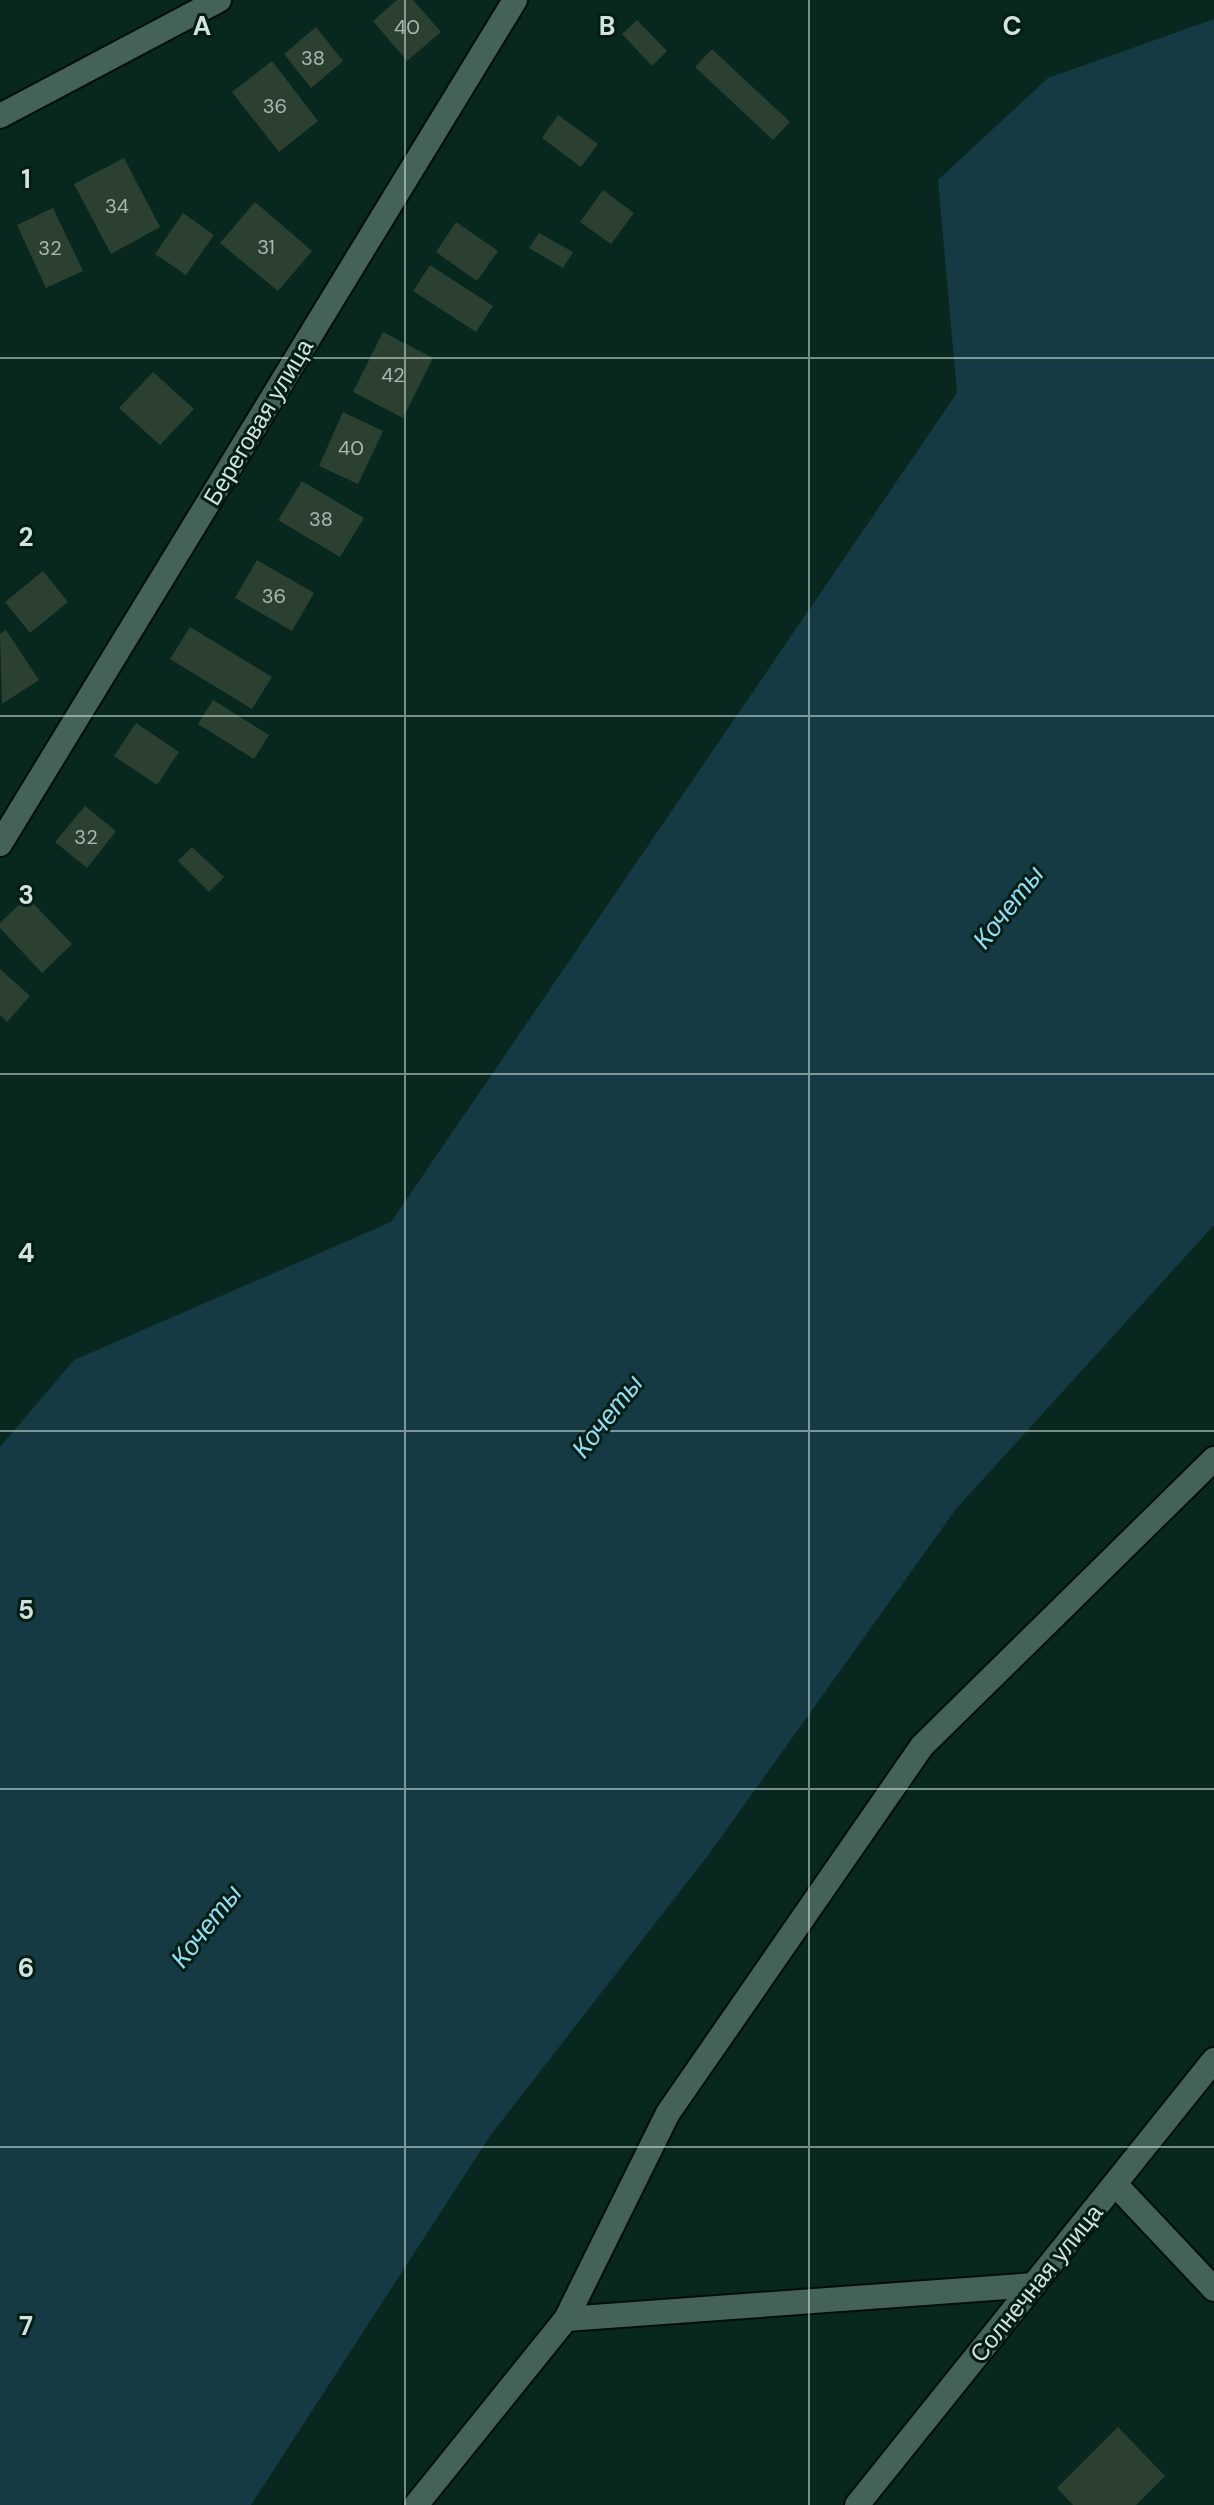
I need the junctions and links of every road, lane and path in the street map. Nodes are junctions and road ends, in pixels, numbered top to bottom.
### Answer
1 (219, 0) edge
2 (515, 0) edge
3 (0, 116) edge
4 (0, 844) edge
5 (1214, 1459) edge
6 (1214, 2060) edge
7 (1115, 2184) junction
8 (1034, 2285) junction
9 (1214, 2289) edge
10 (566, 2319) junction
11 (416, 2505) edge
12 (857, 2505) edge

1 - 3 street
2 - 4 street, Береговая улица
5 - 10 street
6 - 7 street, Солнечная улица
7 - 8 street, Солнечная улица
7 - 9 street
8 - 10 street
8 - 12 street, Солнечная улица
10 - 11 street

